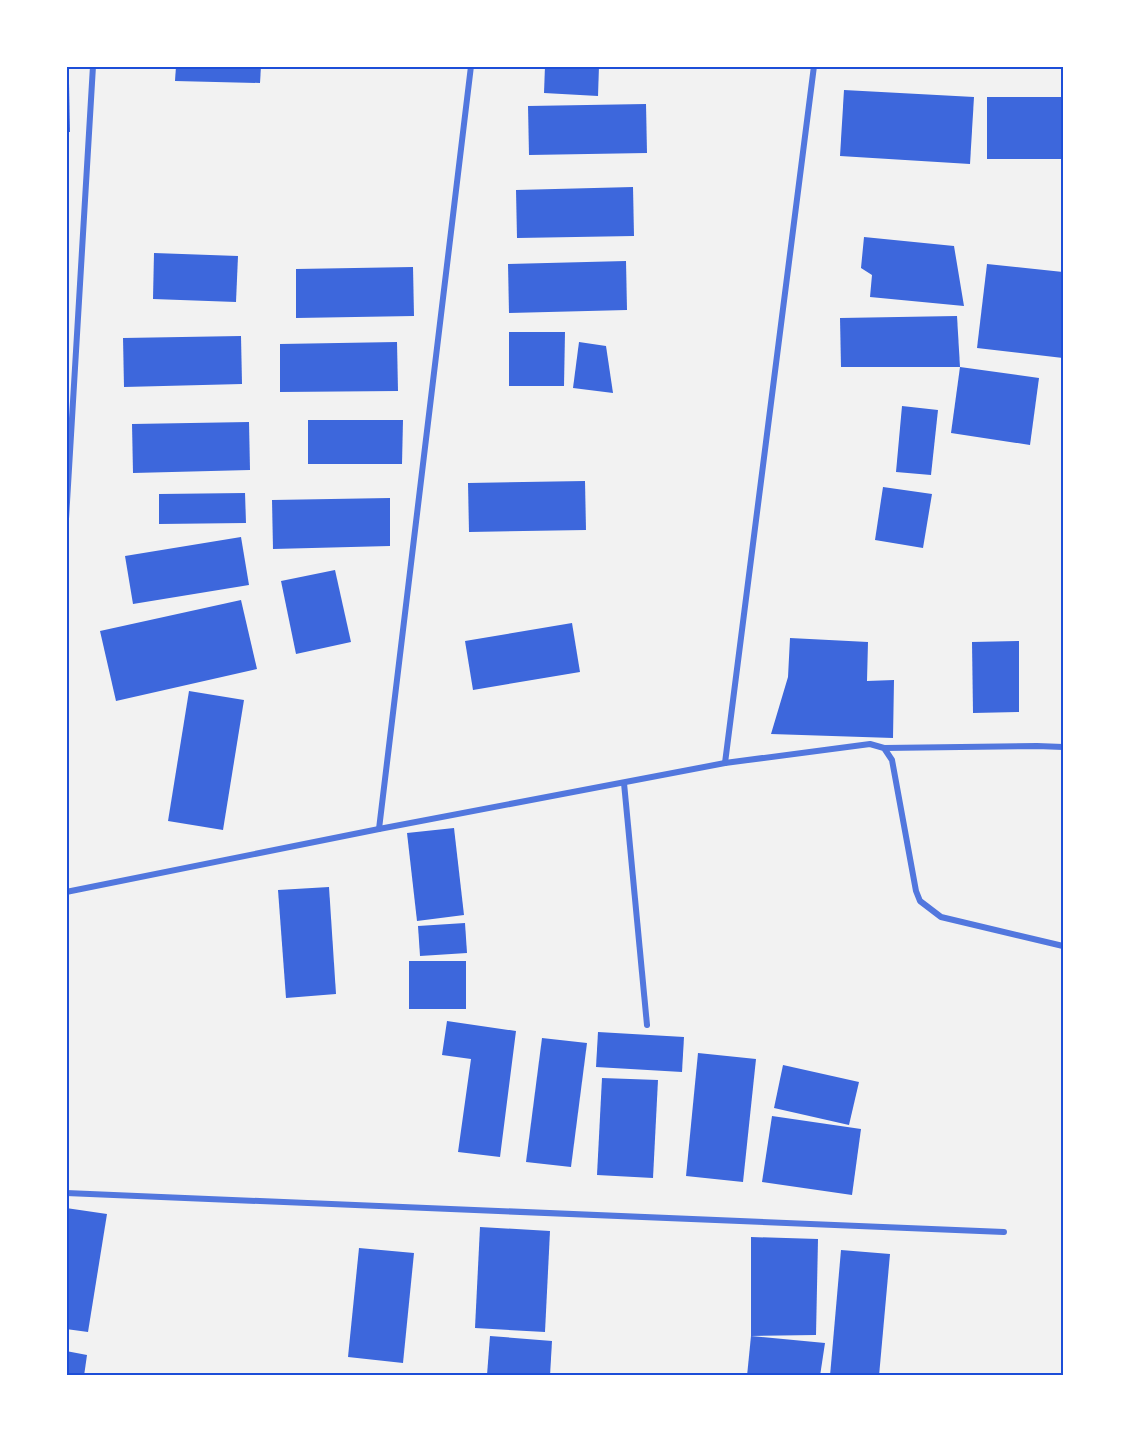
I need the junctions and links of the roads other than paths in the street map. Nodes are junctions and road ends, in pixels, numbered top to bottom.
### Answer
1 (93, 66) edge
2 (471, 66) edge
3 (814, 66) edge
4 (66, 519) edge
5 (1063, 747) edge
6 (884, 748) junction
7 (725, 763) junction
8 (624, 783) junction
9 (380, 829) junction
10 (66, 892) edge
11 (1063, 946) edge
12 (647, 1025) dead end
13 (66, 1193) edge
14 (1004, 1232) dead end

1 - 4 street
2 - 9 street
3 - 7 street
5 - 6 street
6 - 7 street
6 - 11 street
7 - 8 street
8 - 9 street
8 - 12 street
9 - 10 street
13 - 14 street

